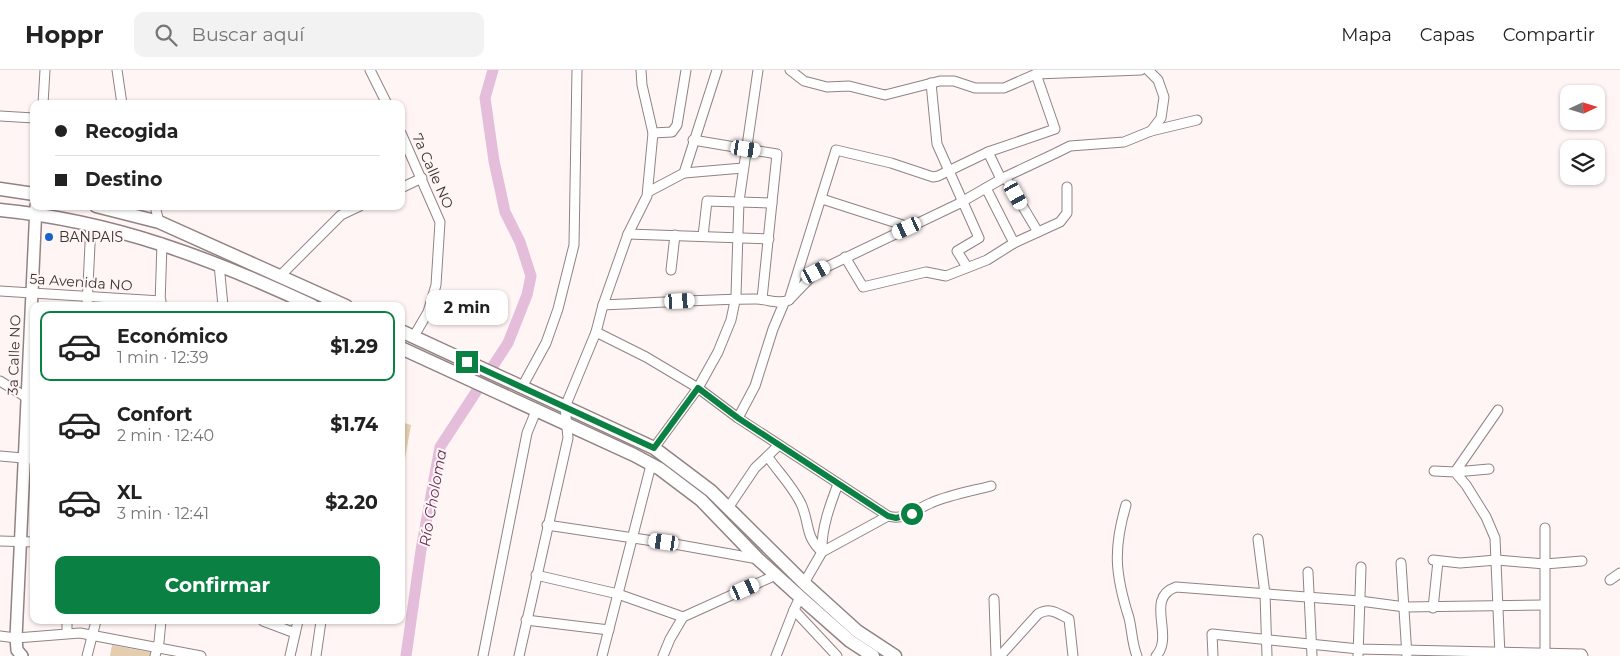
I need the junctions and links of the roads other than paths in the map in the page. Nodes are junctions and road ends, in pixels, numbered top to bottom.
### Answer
1 (45, 70) edge
2 (117, 70) edge
3 (370, 70) edge
4 (577, 70) edge
5 (641, 70) edge
6 (686, 70) edge
7 (718, 70) edge
8 (758, 70) edge
9 (790, 70) edge
10 (1141, 70) edge
11 (1148, 70) edge
12 (1036, 74) junction
13 (931, 84) junction
14 (43, 100) edge
15 (121, 100) edge
16 (385, 100) edge
17 (0, 116) edge
18 (30, 118) edge
19 (1197, 120) dead end
20 (1151, 132) junction
21 (652, 133) junction
22 (693, 140) junction
23 (405, 146) edge
24 (746, 149) junction
25 (988, 152) junction
26 (743, 168) junction
27 (948, 169) junction
28 (684, 173) junction
29 (422, 178) junction
30 (1003, 178) junction
31 (405, 186) edge
32 (1066, 186) dead end
33 (986, 188) junction
34 (0, 189) edge
35 (648, 192) junction
36 (30, 193) edge
37 (822, 199) junction
38 (739, 201) junction
39 (963, 202) junction
40 (772, 203) junction
41 (0, 210) edge
42 (35, 210) edge
43 (112, 210) edge
44 (156, 210) edge
45 (340, 211) edge
46 (159, 222) junction
47 (91, 224) junction
48 (909, 227) junction
49 (1038, 232) junction
50 (628, 234) junction
51 (675, 235) junction
52 (704, 236) junction
53 (737, 238) junction
54 (769, 239) junction
55 (162, 243) junction
56 (1014, 243) junction
57 (845, 257) junction
58 (219, 264) junction
59 (967, 268) junction
60 (671, 270) dead end
61 (280, 276) junction
62 (0, 291) edge
63 (32, 293) junction
64 (87, 296) junction
65 (735, 299) junction
66 (762, 300) junction
67 (32, 302) edge
68 (87, 302) edge
69 (142, 302) edge
70 (160, 302) edge
71 (223, 302) edge
72 (304, 302) edge
73 (337, 302) edge
74 (786, 302) junction
75 (603, 305) junction
76 (596, 332) junction
77 (405, 333) edge
78 (414, 336) junction
79 (405, 350) edge
80 (0, 381) edge
81 (519, 386) junction
82 (698, 388) junction
83 (30, 399) edge
84 (565, 407) junction
85 (536, 410) junction
86 (1498, 410) dead end
87 (738, 418) junction
88 (567, 424) junction
89 (30, 429) edge
90 (779, 445) junction
91 (654, 448) junction
92 (0, 456) edge
93 (29, 458) edge
94 (768, 458) junction
95 (651, 465) junction
96 (1489, 469) dead end
97 (1434, 471) dead end
98 (1455, 472) junction
99 (838, 484) junction
100 (991, 486) dead end
101 (1126, 504) dead end
102 (728, 508) junction
103 (888, 516) junction
104 (547, 525) junction
105 (1545, 528) dead end
106 (631, 538) junction
107 (0, 540) edge
108 (1258, 540) dead end
109 (21, 542) junction
110 (30, 542) edge
111 (822, 552) junction
112 (758, 559) junction
113 (1497, 560) junction
114 (1582, 561) dead end
115 (1401, 563) dead end
116 (1545, 564) junction
117 (1361, 567) dead end
118 (1308, 572) dead end
119 (1620, 573) edge
120 (536, 574) junction
121 (776, 575) junction
122 (1610, 580) dead end
123 (804, 583) junction
124 (618, 594) junction
125 (1265, 594) junction
126 (800, 597) junction
127 (1310, 598) junction
128 (994, 599) dead end
129 (1360, 601) junction
130 (1544, 605) junction
131 (1498, 606) junction
132 (1405, 607) junction
133 (1433, 608) junction
134 (794, 610) junction
135 (683, 617) junction
136 (526, 620) junction
137 (67, 624) edge
138 (95, 624) edge
139 (161, 624) edge
140 (271, 624) edge
141 (297, 624) edge
142 (321, 624) edge
143 (609, 630) junction
144 (295, 632) junction
145 (67, 633) junction
146 (0, 636) edge
147 (92, 637) junction
148 (16, 638) junction
149 (1267, 638) junction
150 (1313, 643) junction
151 (156, 652) edge
152 (1359, 652) edge
153 (1407, 653) edge
154 (21, 655) edge
155 (1500, 655) edge
156 (1544, 655) edge
157 (88, 656) edge
158 (201, 656) edge
159 (290, 656) edge
160 (316, 656) edge
161 (483, 656) edge
162 (519, 656) edge
163 (602, 656) edge
164 (663, 656) edge
165 (776, 656) edge
166 (837, 656) edge
167 (874, 656) edge
168 (895, 656) edge
169 (998, 656) edge
170 (1073, 656) edge
171 (1137, 656) edge
172 (1156, 656) edge
173 (1213, 656) edge
174 (1267, 656) edge
175 (1312, 656) edge
176 (1582, 656) edge

1 - 14 street
2 - 15 street
3 - 16 street
4 - 81 street
5 - 21 street
6 - 21 street
7 - 22 street
8 - 24 street
9 - 13 street
10 - 12 street
11 - 20 street
12 - 13 street
12 - 25 street
13 - 27 street
17 - 18 street
19 - 20 street
20 - 30 street
21 - 35 street
22 - 24 street
22 - 28 street
23 - 29 street, 7a Calle NO
24 - 26 street
24 - 40 street
25 - 27 street
25 - 30 street
26 - 28 street
26 - 38 street
27 - 37 street
27 - 39 street
28 - 35 street
29 - 31 street
29 - 78 street, 7a Calle NO
30 - 33 street
30 - 49 street
32 - 49 street
33 - 39 street
33 - 56 street
34 - 36 highway
35 - 50 street
37 - 48 street
37 - 74 street
38 - 40 street
38 - 52 street
38 - 53 street
39 - 48 street
39 - 59 street
40 - 54 street
41 - 42 highway
42 - 47 highway
42 - 63 main road, 3a Calle NO
43 - 46 highway
44 - 46 street
45 - 61 street
46 - 61 highway
47 - 55 highway
47 - 64 street
48 - 57 street
49 - 56 street
50 - 51 street
50 - 75 street
51 - 52 street
51 - 60 street
52 - 53 street
53 - 54 street
53 - 65 street
54 - 66 street
55 - 58 highway
55 - 70 street
56 - 59 street
57 - 59 street
57 - 74 street
58 - 71 street
58 - 72 highway
61 - 73 highway
62 - 63 street, 5a Avenida NO
63 - 64 street, 5a Avenida NO
63 - 67 main road, 3a Calle NO
64 - 68 street
64 - 69 street, 5a Avenida NO
65 - 66 street
65 - 75 street
65 - 82 street
66 - 74 street
74 - 87 street
75 - 76 street
76 - 82 street
76 - 84 street
77 - 78 highway
78 - 81 highway
79 - 85 highway
80 - 83 street
81 - 84 highway
82 - 87 street
82 - 91 street
84 - 88 street
84 - 91 highway
85 - 88 highway
85 - 161 street
86 - 98 street
87 - 90 street
88 - 95 highway
88 - 104 street
89 - 93 main road, 3a Calle NO
90 - 94 street
90 - 99 street
91 - 102 highway
92 - 93 street
93 - 109 main road, 3a Calle NO
94 - 102 street
94 - 111 street
95 - 106 street
95 - 112 highway
96 - 98 street
97 - 98 street
98 - 113 street
99 - 103 street
99 - 111 street
100 - 103 street
101 - 171 street
102 - 123 highway
103 - 111 street
104 - 106 street
104 - 120 street
105 - 116 street
106 - 112 street
106 - 124 street
107 - 109 street
108 - 125 street
109 - 110 street
109 - 148 main road, 3a Calle NO
111 - 123 street
112 - 121 highway
113 - 116 street
113 - 131 street
113 - 133 street
114 - 116 street
115 - 132 street
116 - 130 street
117 - 129 street
118 - 127 street
119 - 122 street
120 - 124 street
120 - 136 street
121 - 126 highway
121 - 135 street
123 - 168 highway
124 - 135 street
124 - 143 street
125 - 127 street
125 - 149 street
125 - 172 street
126 - 134 street
126 - 167 highway
127 - 129 street
127 - 150 street
128 - 169 street
129 - 132 street
129 - 152 street
130 - 131 street
130 - 156 street
131 - 133 street
131 - 155 street
132 - 133 street
132 - 153 street
134 - 165 street
134 - 166 street
135 - 164 street
136 - 143 street
136 - 162 street
137 - 145 street
138 - 147 street
139 - 151 street
140 - 144 street
141 - 144 street
142 - 160 street
143 - 163 street
144 - 159 street
145 - 147 street
145 - 148 street
146 - 148 street
147 - 151 street
147 - 157 street
148 - 154 main road, 3a Calle NO
149 - 150 street
149 - 173 street
149 - 174 street
150 - 152 street
150 - 175 street
151 - 158 street
152 - 153 street
153 - 155 street
155 - 156 street
156 - 176 street
169 - 170 street

